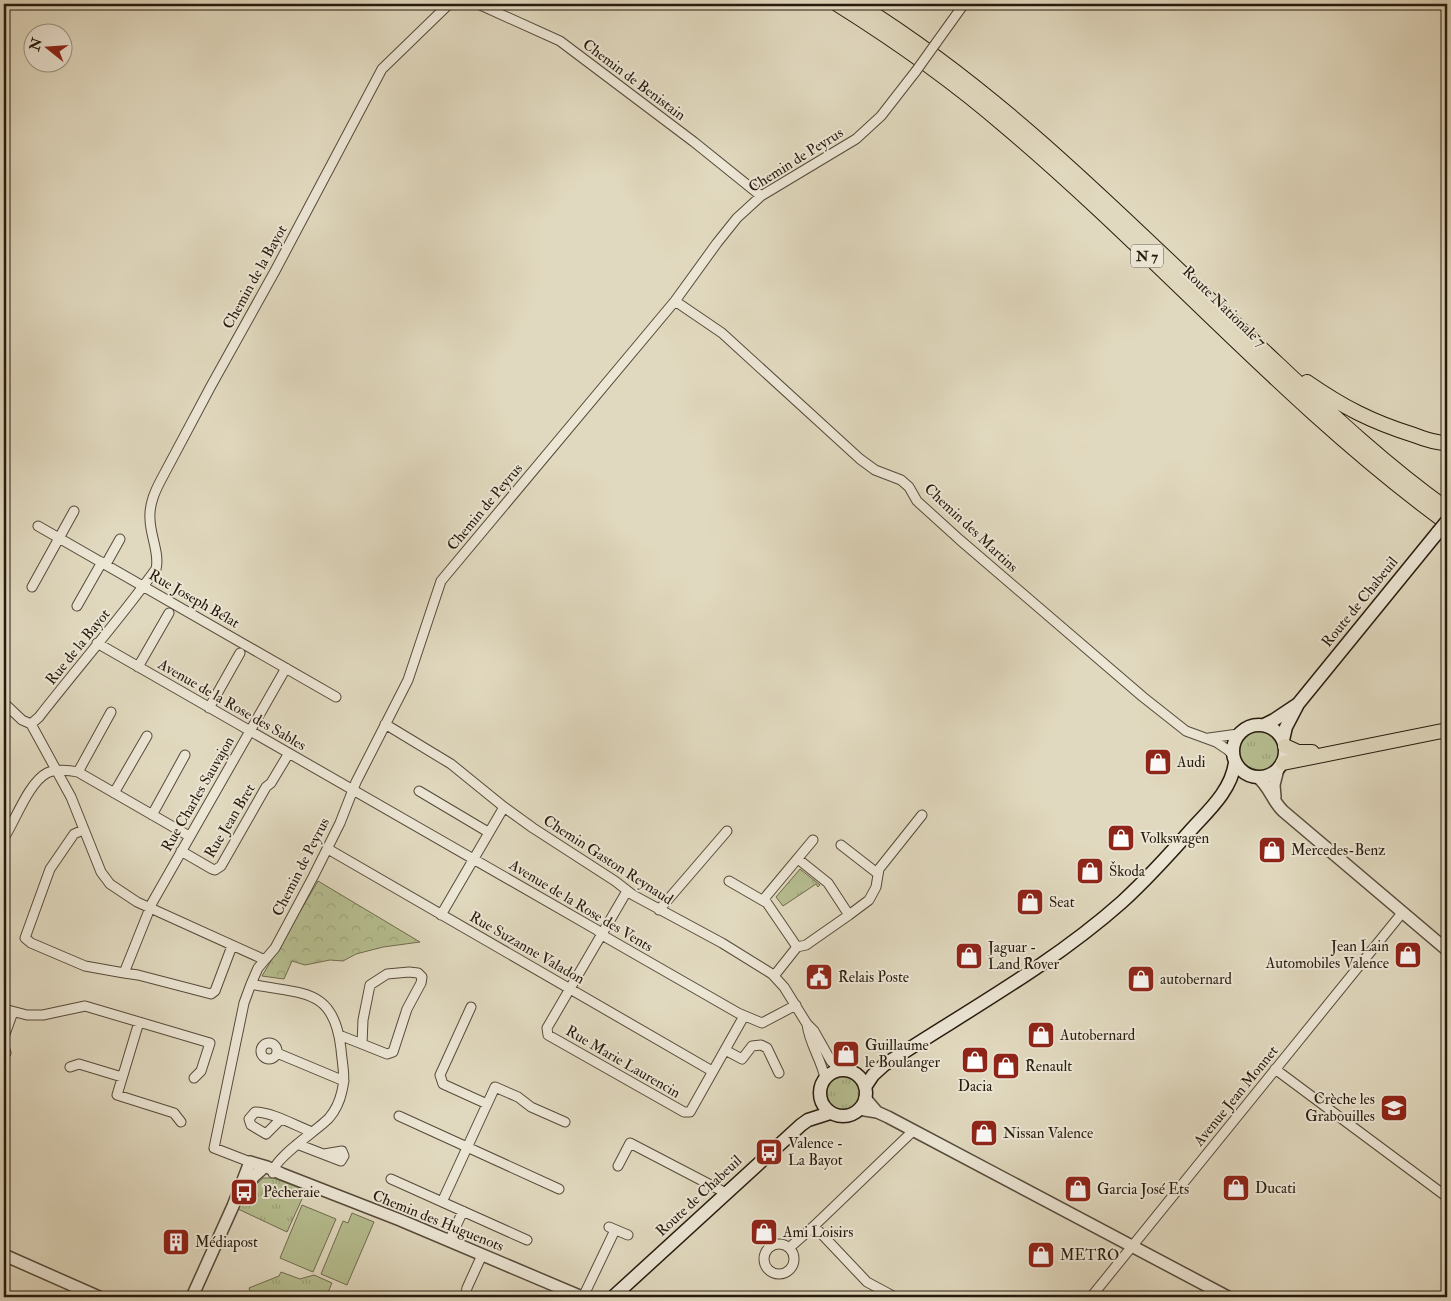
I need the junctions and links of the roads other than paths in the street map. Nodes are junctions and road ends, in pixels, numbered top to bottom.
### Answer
1 (448, 4) edge
2 (478, 4) edge
3 (837, 4) edge
4 (858, 4) edge
5 (964, 4) edge
6 (761, 196) junction
7 (675, 301) junction
8 (1265, 352) junction
9 (1447, 443) edge
10 (1447, 509) edge
11 (74, 511) dead end
12 (38, 526) dead end
13 (1444, 526) edge
14 (60, 538) junction
15 (120, 539) dead end
16 (104, 563) junction
17 (144, 586) junction
18 (32, 587) dead end
19 (77, 606) dead end
20 (169, 613) dead end
21 (97, 643) junction
22 (240, 653) dead end
23 (138, 667) junction
24 (286, 668) junction
25 (336, 697) dead end
26 (4, 703) edge
27 (1298, 704) junction
28 (209, 708) junction
29 (111, 712) dead end
30 (31, 724) junction
31 (385, 724) junction
32 (1447, 724) edge
33 (1264, 725) junction
34 (1447, 730) edge
35 (250, 731) junction
36 (1238, 734) junction
37 (147, 736) dead end
38 (1204, 738) junction
39 (1284, 743) junction
40 (289, 753) junction
41 (185, 755) dead end
42 (1234, 759) junction
43 (1280, 766) junction
44 (57, 771) junction
45 (78, 772) junction
46 (1254, 777) junction
47 (354, 789) junction
48 (419, 791) dead end
49 (114, 793) junction
50 (1214, 805) junction
51 (1278, 806) junction
52 (504, 807) junction
53 (152, 814) junction
54 (922, 815) dead end
55 (83, 830) junction
56 (727, 831) dead end
57 (488, 832) junction
58 (189, 836) junction
59 (4, 838) edge
60 (813, 840) dead end
61 (841, 845) dead end
62 (328, 849) junction
63 (181, 851) junction
64 (473, 858) junction
65 (798, 859) junction
66 (877, 873) junction
67 (729, 881) dead end
68 (627, 890) junction
69 (763, 900) junction
70 (149, 908) junction
71 (659, 910) junction
72 (1402, 913) junction
73 (441, 914) junction
74 (849, 915) junction
75 (602, 935) junction
76 (232, 946) junction
77 (797, 947) junction
78 (1447, 950) edge
79 (265, 960) junction
80 (124, 973) junction
81 (774, 976) junction
82 (251, 984) junction
83 (570, 989) junction
84 (796, 1005) junction
85 (471, 1007) dead end
86 (8, 1011) edge
87 (744, 1016) junction
88 (139, 1022) junction
89 (807, 1024) junction
90 (339, 1035) junction
91 (4, 1038) edge
92 (362, 1044) junction
93 (725, 1050) junction
94 (277, 1053) dead end
95 (884, 1065) junction
96 (70, 1067) dead end
97 (1275, 1069) junction
98 (840, 1070) junction
99 (712, 1071) junction
100 (779, 1073) dead end
101 (856, 1075) junction
102 (122, 1077) junction
103 (194, 1078) dead end
104 (825, 1078) junction
105 (344, 1080) junction
106 (820, 1098) junction
107 (863, 1098) junction
108 (487, 1104) junction
109 (830, 1113) junction
110 (398, 1116) dead end
111 (281, 1119) dead end
112 (808, 1120) junction
113 (181, 1122) dead end
114 (565, 1122) dead end
115 (913, 1131) junction
116 (312, 1132) junction
117 (297, 1144) junction
118 (467, 1147) junction
119 (214, 1148) joint
120 (324, 1154) dead end
121 (618, 1166) dead end
122 (263, 1170) junction
123 (391, 1179) dead end
124 (560, 1189) dead end
125 (726, 1193) junction
126 (1447, 1197) edge
127 (442, 1202) junction
128 (463, 1211) junction
129 (814, 1226) junction
130 (628, 1236) dead end
131 (527, 1240) dead end
132 (449, 1241) junction
133 (1132, 1246) junction
134 (789, 1248) dead end
135 (4, 1255) edge
136 (482, 1255) junction
137 (99, 1297) edge
138 (192, 1297) edge
139 (472, 1297) edge
140 (583, 1297) edge
141 (613, 1297) edge
142 (896, 1297) edge
143 (1091, 1297) edge
144 (1228, 1297) edge

1 - 17 street, Chemin de la Bayot
2 - 6 street, Chemin de Benistain
3 - 13 highway, Route Nationale 7 / N 7
4 - 8 highway, Route Nationale 7 / N 7
5 - 6 street, Chemin de Peyrus, bridge
6 - 7 street, Chemin de Peyrus
7 - 31 street, Chemin de Peyrus
7 - 38 street, Chemin des Martins
8 - 9 highway
8 - 10 highway, Route Nationale 7 / N 7
11 - 14 street
12 - 14 street, Rue Joseph Bélat
13 - 27 main road, Route de Chabeuil
14 - 16 street, Rue Joseph Bélat
14 - 18 street
15 - 16 street
16 - 17 street, Rue Joseph Bélat
16 - 19 street
17 - 21 street, Rue de la Bayot
17 - 24 street, Rue Joseph Bélat
20 - 23 street
21 - 23 street, Avenue de la Rose des Sables
21 - 30 street, Rue de la Bayot
22 - 28 street
23 - 28 street, Avenue de la Rose des Sables
24 - 25 street, Rue Joseph Bélat
24 - 35 street, Rue Charles Sauvajon
26 - 30 street
27 - 33 main road
27 - 39 main road
28 - 35 street, Avenue de la Rose des Sables
29 - 45 street
30 - 44 street
31 - 47 street, Chemin de Peyrus
31 - 52 street, Chemin Gaston Reynaud
32 - 39 highway
33 - 36 main road
33 - 39 main road
34 - 43 highway
35 - 40 street, Avenue de la Rose des Sables
35 - 58 street, Rue Charles Sauvajon
36 - 38 street
36 - 42 main road
37 - 49 street
38 - 42 street, Chemin des Martins
39 - 43 main road
40 - 47 street, Avenue de la Rose des Sables
40 - 63 street, Rue Jean Bret
41 - 53 street
42 - 46 main road
42 - 50 main road
43 - 46 main road
43 - 51 street
44 - 45 street
44 - 55 street
44 - 59 street
45 - 49 street
46 - 50 main road
46 - 51 street
47 - 62 street, Chemin de Peyrus
47 - 64 street, Avenue de la Rose des Vents
48 - 57 street
49 - 53 street
50 - 95 main road
51 - 72 street
52 - 57 street
52 - 68 street, Chemin Gaston Reynaud
53 - 58 street
54 - 66 street
55 - 70 street
55 - 80 street
56 - 71 street
57 - 64 street
58 - 63 street, Rue Charles Sauvajon
60 - 65 street
61 - 66 street
62 - 73 street, Rue Suzanne Valadon
62 - 79 street, Chemin de Peyrus
63 - 70 street, Rue Charles Sauvajon
64 - 73 street
64 - 75 street, Avenue de la Rose des Vents
65 - 69 street
65 - 74 street
66 - 74 street
67 - 69 street
68 - 71 street, Chemin Gaston Reynaud
68 - 75 street, Rue Marie Laurencin
69 - 77 street
70 - 76 street
70 - 80 street, Rue Charles Sauvajon
71 - 81 street, Chemin Gaston Reynaud
72 - 78 street
72 - 97 street, Avenue Jean Monnet
73 - 83 street, Rue Suzanne Valadon
74 - 77 street
75 - 83 street, Rue Marie Laurencin
75 - 87 street, Avenue de la Rose des Vents
76 - 79 street
76 - 80 street
77 - 81 street
79 - 82 street, Chemin de Peyrus
81 - 84 street, Chemin Gaston Reynaud
82 - 90 street
82 - 119 street, Chemin de Peyrus
83 - 99 street, Rue Suzanne Valadon
83 - 99 street, Rue Marie Laurencin
84 - 87 street, Avenue de la Rose des Vents
84 - 89 street, Chemin Gaston Reynaud
85 - 108 street
86 - 88 street
86 - 91 street
87 - 93 street, Rue Marie Laurencin
88 - 102 street
88 - 103 street
89 - 98 street, Chemin Gaston Reynaud
89 - 104 street, Chemin Gaston Reynaud
90 - 92 street
90 - 105 street
92 - 92 street
93 - 99 street, Rue Marie Laurencin
93 - 100 street
94 - 105 street
95 - 101 main road
95 - 107 main road
96 - 102 street
97 - 126 street
97 - 133 street, Avenue Jean Monnet
98 - 101 main road
98 - 104 main road
101 - 107 main road
102 - 113 street
104 - 106 main road
105 - 116 street
106 - 109 main road
106 - 112 main road, Route de Chabeuil
107 - 109 main road
107 - 115 street
108 - 114 street
108 - 118 street
109 - 112 main road, Route de Chabeuil
110 - 118 street
111 - 116 street
112 - 125 main road, Route de Chabeuil
115 - 129 street
115 - 133 street
116 - 117 street
117 - 120 street
117 - 122 street
118 - 124 street
118 - 127 street
119 - 122 street, Chemin des Huguenots
121 - 125 street
122 - 132 street, Chemin des Huguenots
122 - 138 street
123 - 127 street
125 - 141 main road, Route de Chabeuil
127 - 128 street
128 - 131 street
128 - 132 street
129 - 134 street
129 - 142 street
130 - 140 street
132 - 136 street, Chemin des Huguenots
133 - 143 street, Avenue Jean Monnet
133 - 144 street
135 - 137 street
136 - 139 street
136 - 140 street, Chemin des Huguenots

